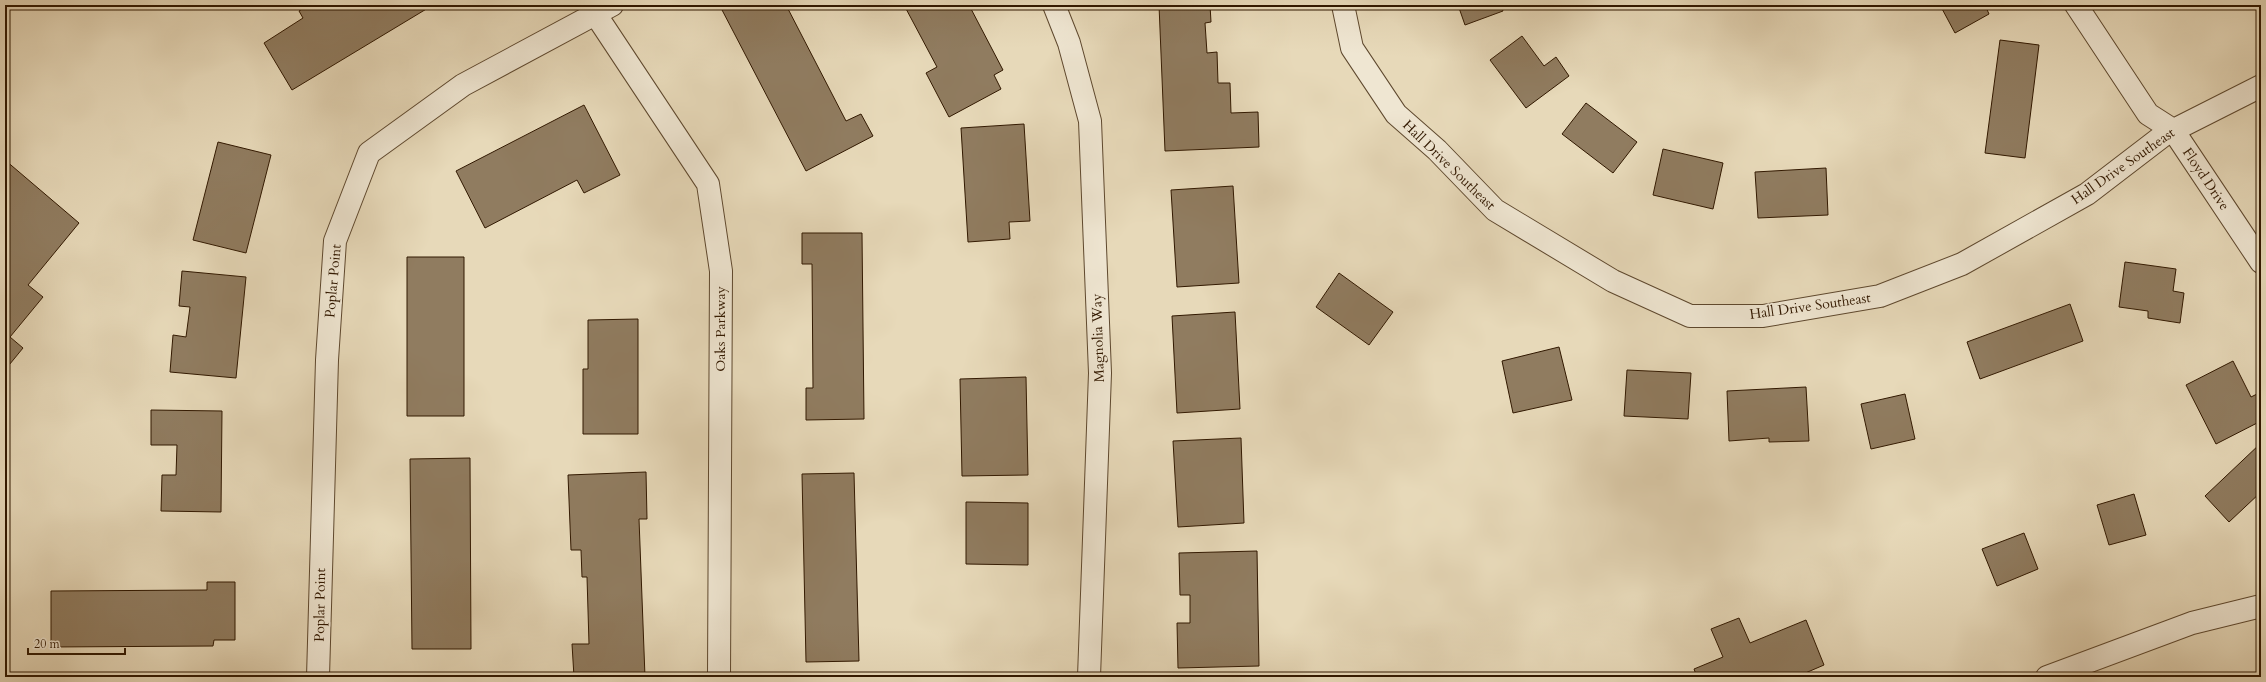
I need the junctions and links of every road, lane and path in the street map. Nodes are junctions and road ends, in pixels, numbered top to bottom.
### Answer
1 (1054, 5) edge
2 (1342, 5) edge
3 (2076, 5) edge
4 (604, 10) edge
5 (2261, 86) edge
6 (2173, 130) junction
7 (2261, 262) edge
8 (2261, 606) edge
9 (318, 677) edge
10 (719, 677) edge
11 (1089, 677) edge
12 (2047, 677) edge

1 - 11 street, Magnolia Way
2 - 6 street, Hall Drive Southeast
3 - 6 street, Floyd Drive
4 - 9 street, Poplar Point
4 - 10 street, Oaks Parkway
5 - 6 street, Hall Drive Southeast
6 - 7 street, Floyd Drive
8 - 12 street

